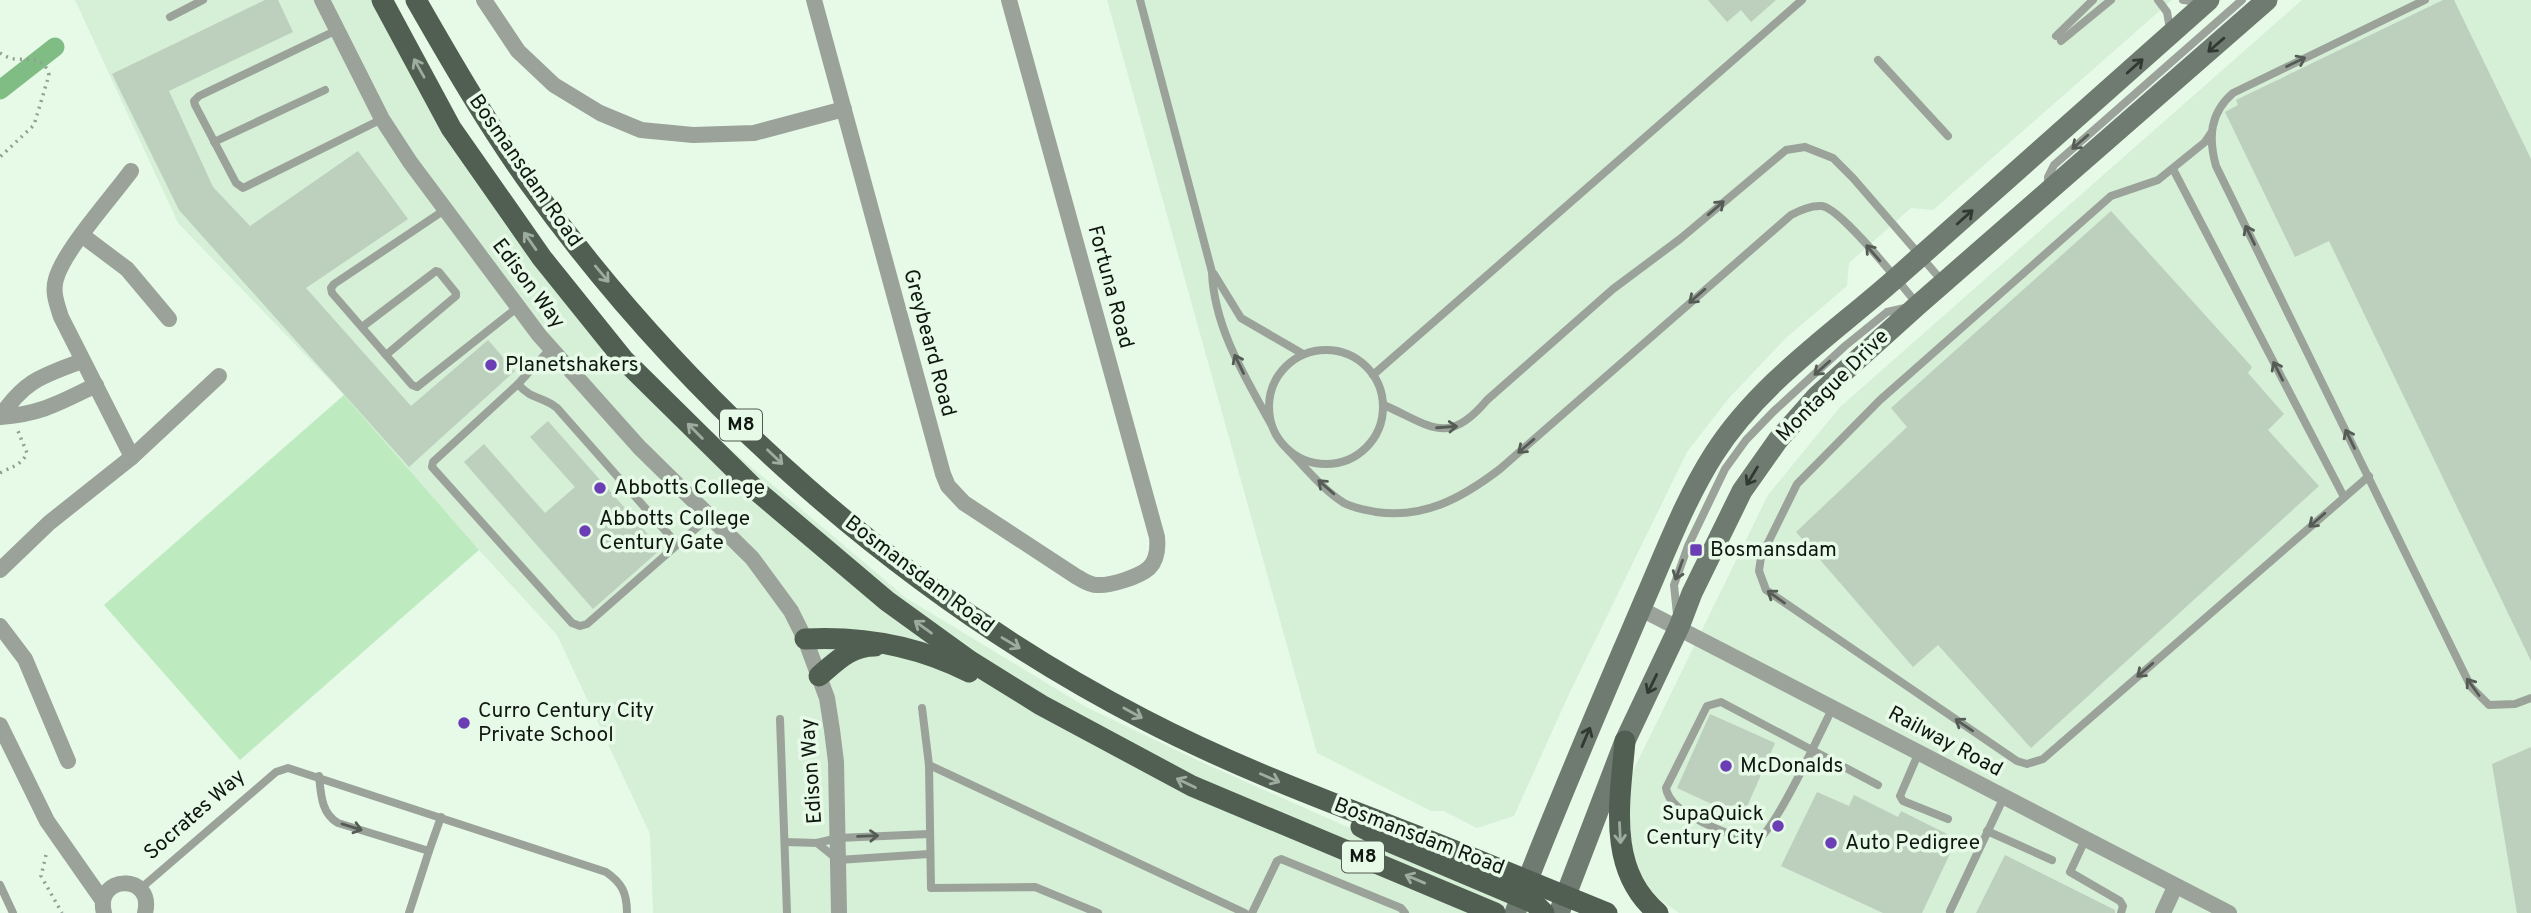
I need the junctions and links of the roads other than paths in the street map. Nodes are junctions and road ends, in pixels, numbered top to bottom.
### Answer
1 (203, 0) edge
2 (322, 0) edge
3 (382, 0) edge
4 (416, 0) edge
5 (484, 0) edge
6 (814, 0) edge
7 (1009, 0) edge
8 (1140, 0) edge
9 (1802, 0) edge
10 (2093, 0) edge
11 (2110, 0) edge
12 (2158, 0) edge
13 (2183, 0) edge
14 (2242, 0) edge
15 (2267, 0) edge
16 (2425, 0) edge
17 (2207, 1) edge
18 (170, 17) dead end
19 (337, 30) junction
20 (2169, 35) junction
21 (1878, 60) dead end
22 (325, 90) dead end
23 (844, 109) junction
24 (382, 119) junction
25 (2211, 133) junction
26 (1948, 136) dead end
27 (214, 142) junction
28 (2174, 169) junction
29 (131, 171) dead end
30 (2049, 189) junction
31 (446, 209) junction
32 (83, 236) junction
33 (1921, 256) junction
34 (1212, 272) junction
35 (1895, 279) junction
36 (1944, 282) junction
37 (1918, 305) junction
38 (518, 307) junction
39 (169, 318) dead end
40 (362, 327) junction
41 (551, 348) junction
42 (1303, 354) junction
43 (386, 355) junction
44 (82, 361) junction
45 (1373, 375) junction
46 (219, 376) dead end
47 (518, 384) junction
48 (96, 385) junction
49 (1384, 405) junction
50 (1271, 424) junction
51 (1289, 451) junction
52 (132, 457) junction
53 (2369, 476) junction
54 (2344, 497) junction
55 (710, 516) junction
56 (677, 544) junction
57 (0, 570) edge
58 (1135, 575) joint
59 (1641, 609) junction
60 (0, 626) edge
61 (1679, 627) junction
62 (805, 639) junction
63 (895, 646) junction
64 (819, 676) junction
65 (2531, 698) edge
66 (1041, 705) junction
67 (1833, 707) junction
68 (922, 708) dead end
69 (780, 719) dead end
70 (0, 725) edge
71 (1625, 741) junction
72 (1812, 749) junction
73 (6, 750) edge
74 (1919, 752) junction
75 (68, 761) dead end
76 (929, 765) junction
77 (319, 776) junction
78 (1878, 785) dead end
79 (2004, 797) junction
80 (441, 817) junction
81 (1948, 819) dead end
82 (1987, 831) junction
83 (929, 834) junction
84 (838, 838) junction
85 (2085, 840) junction
86 (785, 842) junction
87 (817, 843) junction
88 (429, 851) junction
89 (929, 854) junction
90 (838, 860) junction
91 (2052, 860) dead end
92 (84, 871) junction
93 (121, 883) junction
94 (0, 885) edge
95 (2175, 887) junction
96 (141, 889) junction
97 (1521, 897) edge
98 (1562, 904) edge
99 (103, 907) edge
100 (1950, 911) dead end
101 (13, 913) edge
102 (145, 913) edge
103 (409, 913) edge
104 (627, 913) edge
105 (787, 913) edge
106 (839, 913) edge
107 (1098, 913) edge
108 (1245, 913) edge
109 (1252, 913) edge
110 (1405, 913) edge
111 (1495, 913) edge
112 (1544, 913) edge
113 (1608, 913) edge
114 (1658, 913) edge
115 (2121, 913) edge
116 (2163, 913) edge
117 (2229, 913) edge

1 - 18 lane
2 - 19 street, Edison Way
66 -> 3 main road, Bosmansdam Road / M8
4 -> 97 main road, Bosmansdam Road / M8
5 - 23 street
6 - 23 street, Greybeard Road
7 - 58 street, Fortuna Road
8 - 34 lane
9 - 45 lane
10 - 11 lane
12 - 20 lane
13 - 17 lane
14 -> 30 lane
15 -> 30 main road, Montague Drive
25 -> 16 lane
17 - 20 main road, Montague Drive
19 - 24 street, Edison Way
19 - 27 lane
33 -> 20 main road, Montague Drive
21 - 26 lane
22 - 27 lane
23 - 58 street, Greybeard Road
24 - 27 lane
24 - 31 street, Edison Way
25 - 28 lane
53 -> 25 lane
54 -> 28 lane
54 -> 28 lane
29 - 32 street
30 - 36 main road, Montague Drive
31 - 38 street, Edison Way
31 - 40 lane
32 - 39 street
32 - 44 street
33 - 35 main road, Montague Drive
33 - 36 lane
49 -> 33 lane
34 - 42 lane
50 -> 34 lane
35 - 37 lane
35 -> 51 lane
59 -> 35 main road, Montague Drive
36 - 37 main road, Montague Drive
37 -> 61 main road, Montague Drive
38 - 41 street, Edison Way
38 - 43 lane
40 - 43 lane
40 - 43 lane
41 - 47 lane
41 - 55 street, Edison Way
42 - 45 lane
42 - 50 lane
44 - 48 street
44 - 48 street
45 - 49 lane
46 - 52 street
47 - 56 lane
47 - 56 lane
48 - 52 street
49 - 51 lane
50 - 51 lane
52 - 57 street
53 - 54 lane
65 -> 53 lane
55 - 56 lane
55 - 62 street, Edison Way
59 - 61 street, Railway Road
97 -> 59 main road, Montague Drive
60 - 75 street
61 - 67 street, Railway Road
61 -> 71 main road, Montague Drive
62 - 63 main road
62 - 64 street, Edison Way
63 - 64 main road
63 - 66 main road
64 - 84 street, Edison Way
111 -> 66 main road, Bosmansdam Road / M8
67 - 72 lane
67 - 74 street, Railway Road
68 - 76 lane
69 - 86 lane
70 - 73 street
71 - 98 main road, Montague Drive
71 -> 114 main road
72 - 72 lane
72 - 78 lane
73 - 92 street
74 - 79 street, Railway Road
74 - 81 lane
76 - 83 lane
76 - 108 lane
77 - 80 lane
77 -> 88 lane
77 - 96 lane, Socrates Way
79 - 82 lane
79 - 85 street, Railway Road
80 - 88 lane
80 - 104 lane
82 - 91 lane
82 - 100 lane
84 -> 83 lane
83 - 89 lane
84 - 87 lane
84 - 90 street, Edison Way
85 - 95 street, Railway Road
85 - 115 lane
86 - 87 lane
86 - 105 lane
87 - 90 lane
88 - 103 lane
89 - 90 lane
89 - 107 lane
90 - 106 street, Edison Way
92 - 93 street
92 - 99 street
93 - 96 street
93 - 99 street
94 - 101 lane
95 - 116 street
95 - 117 street, Railway Road
96 - 102 street
97 - 98 main road, Bosmansdam Road / M8
97 - 112 main road
98 - 113 main road, Bosmansdam Road / M8
109 - 110 lane

